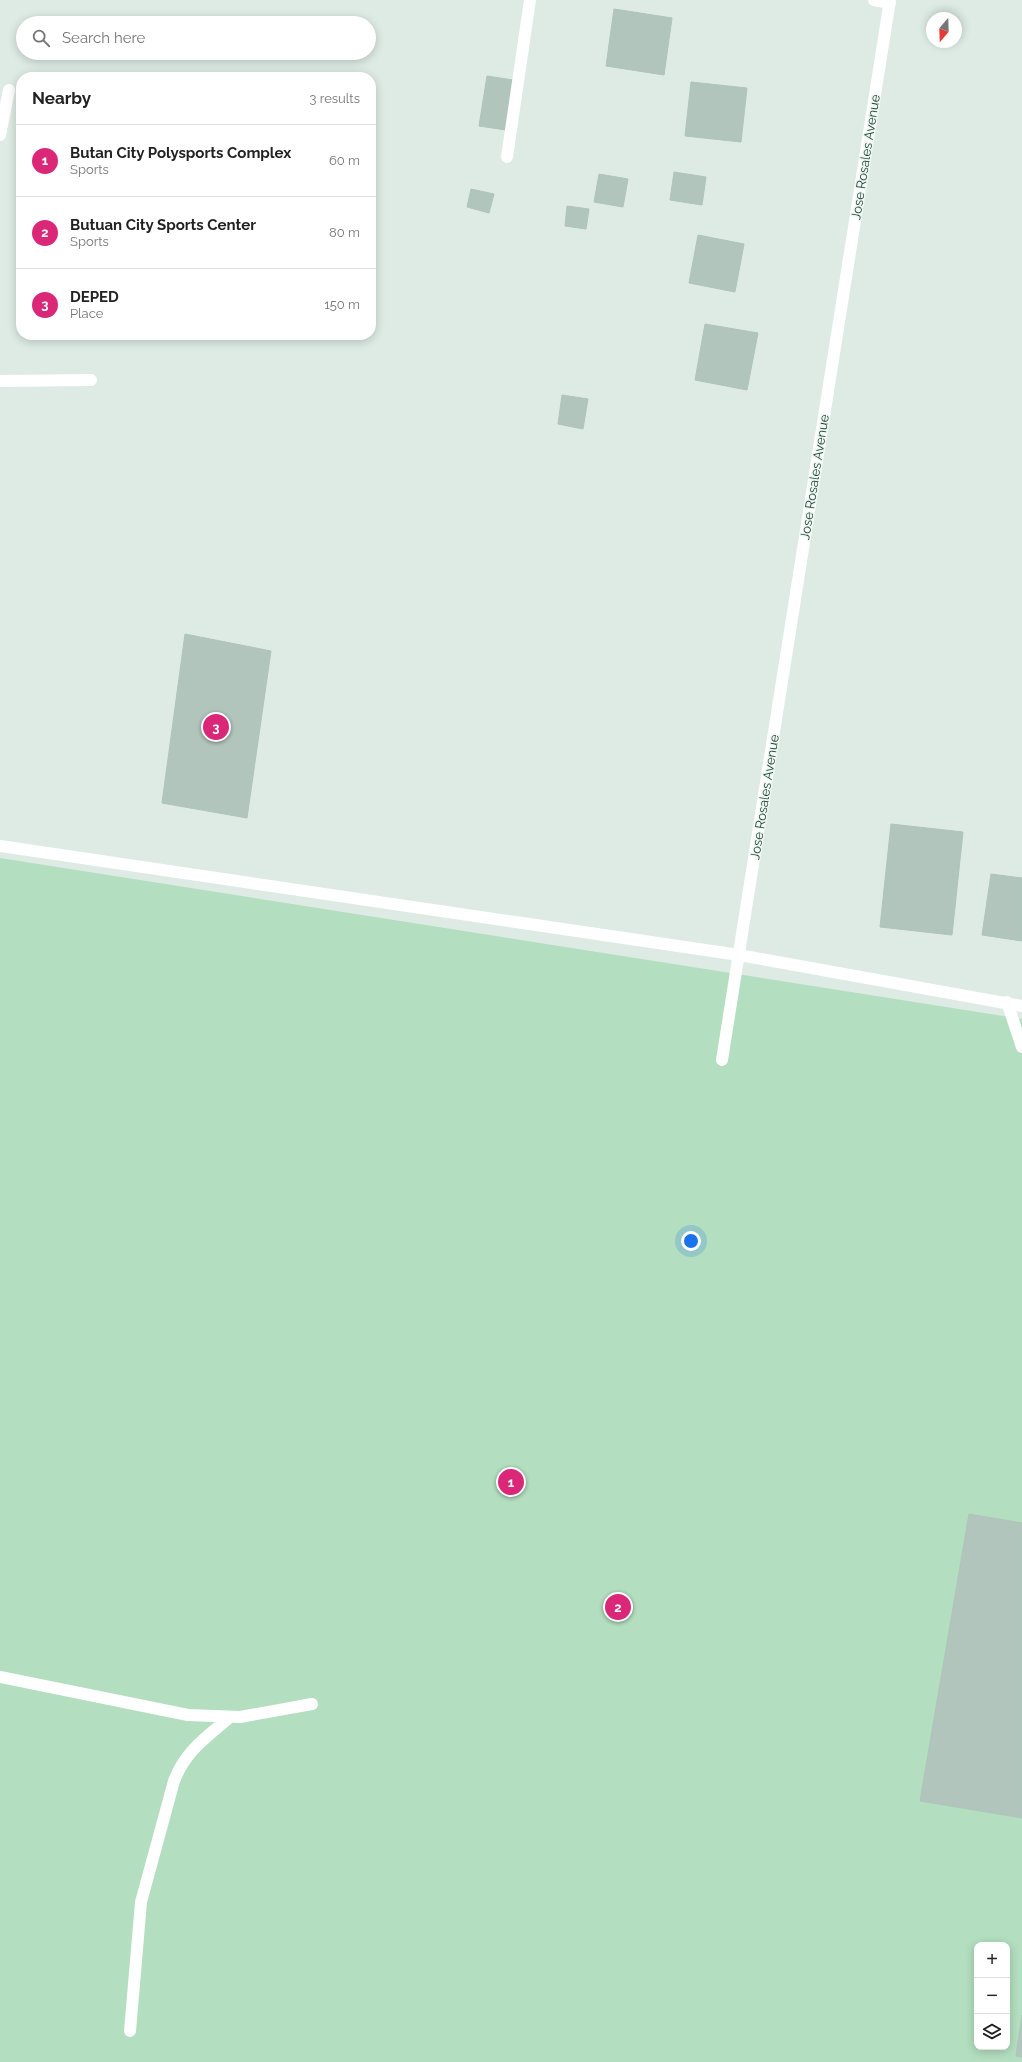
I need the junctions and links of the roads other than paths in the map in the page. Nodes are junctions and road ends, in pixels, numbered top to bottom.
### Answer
1 (530, 0) edge
2 (874, 0) edge
3 (890, 1) edge
4 (9, 90) dead end
5 (0, 135) edge
6 (507, 157) dead end
7 (91, 380) dead end
8 (0, 382) edge
9 (0, 846) edge
10 (739, 955) junction
11 (1007, 1002) junction
12 (1022, 1006) edge
13 (1022, 1048) edge
14 (722, 1060) dead end
15 (0, 1677) edge
16 (312, 1704) dead end
17 (230, 1717) junction
18 (130, 2031) dead end

1 - 6 street
2 - 3 street
3 - 10 street, Jose Rosales Avenue
4 - 5 street
7 - 8 street
9 - 10 street
10 - 11 street
10 - 14 street, Jose Rosales Avenue
11 - 12 street
11 - 13 street
15 - 17 street
16 - 17 street
17 - 18 street

